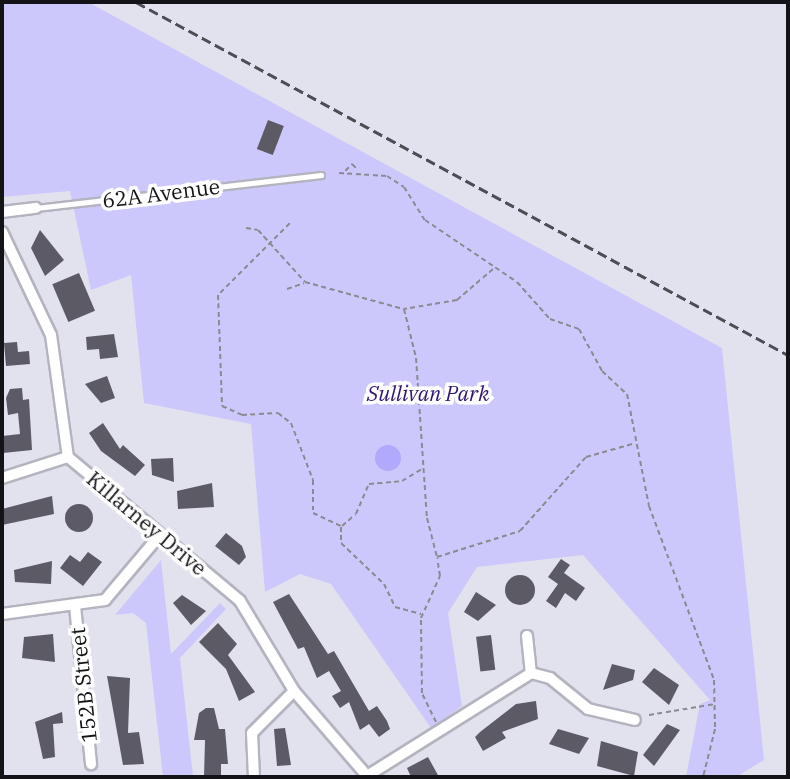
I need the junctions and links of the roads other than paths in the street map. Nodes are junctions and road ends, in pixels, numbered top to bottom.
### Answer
1 (321, 175) dead end
2 (36, 208) joint
3 (2, 212) edge
4 (2, 232) edge
5 (68, 457) junction
6 (2, 478) edge
7 (160, 535) junction
8 (75, 606) junction
9 (2, 614) edge
10 (527, 636) dead end
11 (531, 673) junction
12 (294, 691) junction
13 (635, 720) dead end
14 (92, 765) dead end
15 (254, 777) edge
16 (368, 777) edge

1 - 2 lane, 62A Avenue
2 - 3 street, 62A Avenue
4 - 5 street, Killarney Drive
5 - 6 street
5 - 7 street, Killarney Drive
7 - 8 street
7 - 12 street, Killarney Drive
8 - 9 street
8 - 14 street, 152B Street
10 - 11 street
11 - 13 street
11 - 16 street
12 - 15 street
12 - 16 street, Killarney Drive

